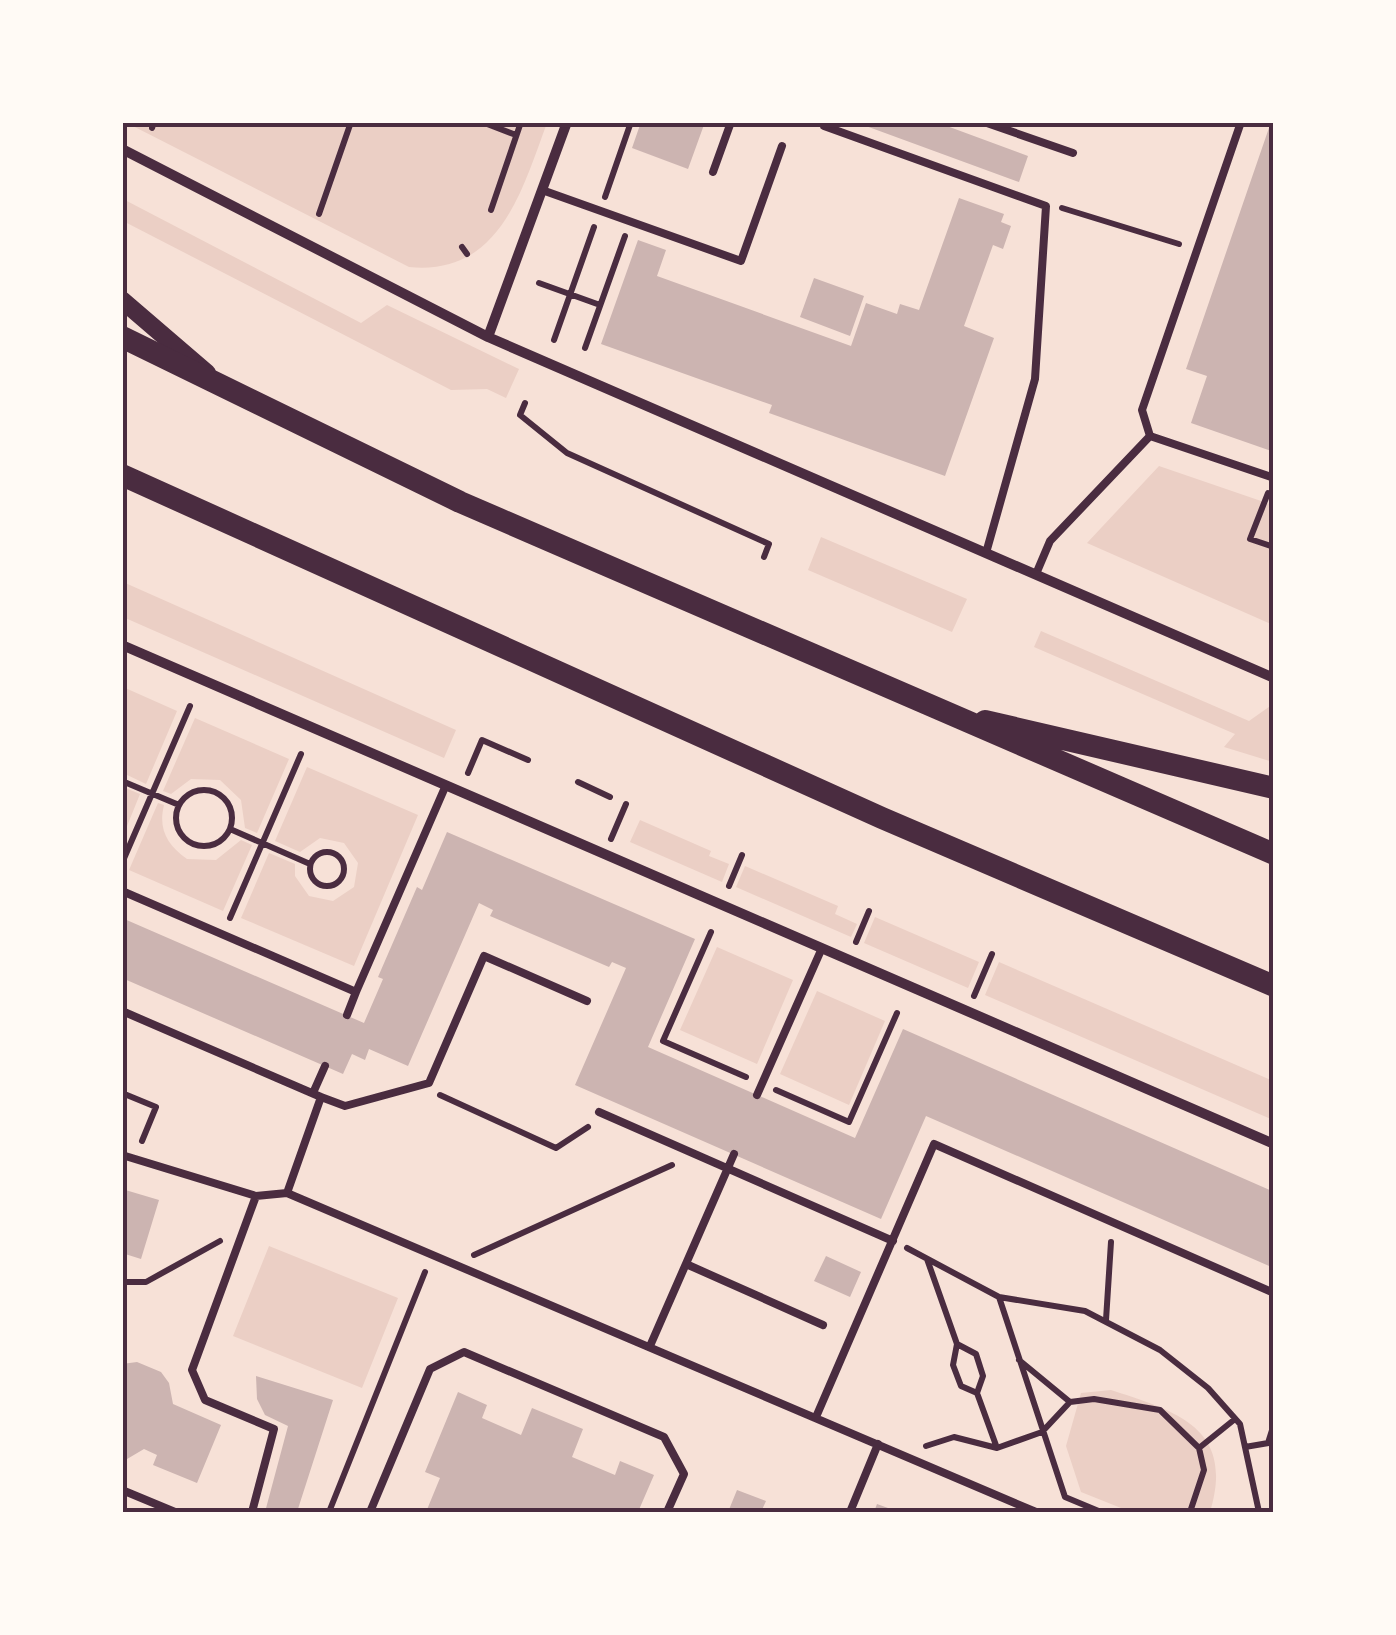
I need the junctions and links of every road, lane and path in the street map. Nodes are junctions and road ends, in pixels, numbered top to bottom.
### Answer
1 (351, 122) edge
2 (482, 122) edge
3 (520, 122) edge
4 (567, 122) edge
5 (732, 122) edge
6 (984, 122) edge
7 (1241, 122) edge
8 (824, 126) dead end
9 (516, 135) junction
10 (782, 146) dead end
11 (122, 148) edge
12 (1073, 153) dead end
13 (713, 172) dead end
14 (542, 190) junction
15 (1046, 206) junction
16 (491, 210) dead end
17 (319, 214) dead end
18 (630, 221) junction
19 (1197, 250) junction
20 (539, 282) dead end
21 (122, 300) edge
22 (600, 305) junction
23 (488, 336) junction
24 (122, 337) edge
25 (585, 348) dead end
26 (226, 389) junction
27 (526, 403) dead end
28 (1150, 436) junction
29 (122, 475) edge
30 (1273, 478) edge
31 (1274, 547) edge
32 (986, 553) junction
33 (764, 557) dead end
34 (1036, 574) junction
35 (122, 645) edge
36 (1274, 678) edge
37 (190, 706) dead end
38 (928, 708) junction
39 (301, 754) dead end
40 (528, 760) dead end
41 (468, 772) dead end
42 (122, 781) edge
43 (578, 782) dead end
44 (446, 785) junction
45 (1274, 788) edge
46 (152, 794) junction
47 (610, 797) dead end
48 (626, 804) dead end
49 (179, 805) junction
50 (230, 829) junction
51 (611, 840) dead end
52 (262, 843) junction
53 (1274, 854) edge
54 (742, 855) dead end
55 (122, 863) edge
56 (310, 864) junction
57 (728, 888) dead end
58 (122, 891) edge
59 (870, 911) dead end
60 (223, 934) junction
61 (856, 943) dead end
62 (822, 948) junction
63 (1274, 986) edge
64 (356, 992) junction
65 (587, 1001) dead end
66 (122, 1011) edge
67 (347, 1015) dead end
68 (325, 1066) dead end
69 (429, 1082) junction
70 (122, 1093) edge
71 (318, 1095) junction
72 (757, 1095) dead end
73 (599, 1112) joint
74 (1274, 1144) edge
75 (696, 1154) junction
76 (734, 1154) dead end
77 (122, 1155) edge
78 (134, 1159) junction
79 (727, 1168) junction
80 (287, 1194) junction
81 (256, 1196) junction
82 (1112, 1222) junction
83 (246, 1224) junction
84 (892, 1241) junction
85 (432, 1254) junction
86 (926, 1258) dead end
87 (454, 1263) junction
88 (686, 1264) junction
89 (122, 1282) edge
90 (1274, 1293) edge
91 (998, 1297) junction
92 (1106, 1320) junction
93 (824, 1325) dead end
94 (957, 1344) junction
95 (650, 1346) junction
96 (1018, 1360) junction
97 (976, 1392) junction
98 (1070, 1402) junction
99 (816, 1417) junction
100 (1235, 1419) dead end
101 (1274, 1424) edge
102 (1042, 1432) junction
103 (1271, 1443) edge
104 (878, 1444) junction
105 (1245, 1447) junction
106 (997, 1448) junction
107 (1198, 1448) junction
108 (900, 1454) junction
109 (122, 1490) edge
110 (176, 1512) edge
111 (252, 1512) edge
112 (329, 1512) edge
113 (370, 1512) edge
114 (667, 1512) edge
115 (850, 1512) edge
116 (1036, 1512) edge
117 (1101, 1512) edge
118 (1190, 1512) edge
119 (1259, 1512) edge

1 - 17 path
2 - 9 path
3 - 9 path
4 - 14 street
5 - 13 lane
6 - 12 lane
7 - 19 lane
8 - 15 lane
9 - 16 path
10 - 18 lane
11 - 23 street
14 - 18 lane
14 - 23 street
15 - 19 path
15 - 32 lane
18 - 22 path
19 - 28 lane
20 - 22 path
21 - 26 street
22 - 25 path
23 - 32 street
24 - 26 main road
26 - 38 main road
27 - 33 path
28 - 30 lane
28 - 34 lane
29 - 63 main road
30 - 31 path
32 - 34 street
34 - 36 street
35 - 44 street
37 - 46 path
38 - 45 main road
38 - 53 main road
39 - 52 path
40 - 41 path
42 - 46 path
43 - 47 path
44 - 62 street
44 - 64 lane
46 - 49 path
46 - 55 path
48 - 51 path
49 - 50 path
49 - 50 path
50 - 52 path
52 - 56 path
52 - 60 path
54 - 57 path
56 - 56 path
58 - 60 lane
59 - 61 path
60 - 64 lane
62 - 72 lane
62 - 74 street
64 - 67 lane
65 - 69 lane
66 - 71 lane
68 - 71 lane
69 - 71 lane
69 - 73 path
70 - 78 path
71 - 80 lane
73 - 75 lane
75 - 79 lane
75 - 87 path
76 - 79 lane
77 - 78 lane
78 - 81 lane
79 - 84 lane
79 - 88 lane
80 - 81 lane
80 - 85 lane
81 - 83 lane
82 - 84 lane
82 - 90 lane
82 - 92 path
83 - 89 path
83 - 111 lane
84 - 91 path
84 - 99 lane
85 - 87 lane
85 - 112 path
86 - 94 path
87 - 95 lane
88 - 93 lane
88 - 95 lane
91 - 92 path
91 - 96 path
92 - 105 path
94 - 97 path
94 - 97 path
95 - 99 lane
96 - 98 path
96 - 102 path
97 - 106 path
98 - 102 path
98 - 107 path
99 - 104 lane
100 - 107 path
101 - 103 path
102 - 106 path
102 - 117 path
103 - 105 path
104 - 108 lane
104 - 115 lane
105 - 119 path
106 - 108 path
107 - 118 path
108 - 116 lane
109 - 110 lane
113 - 114 lane

